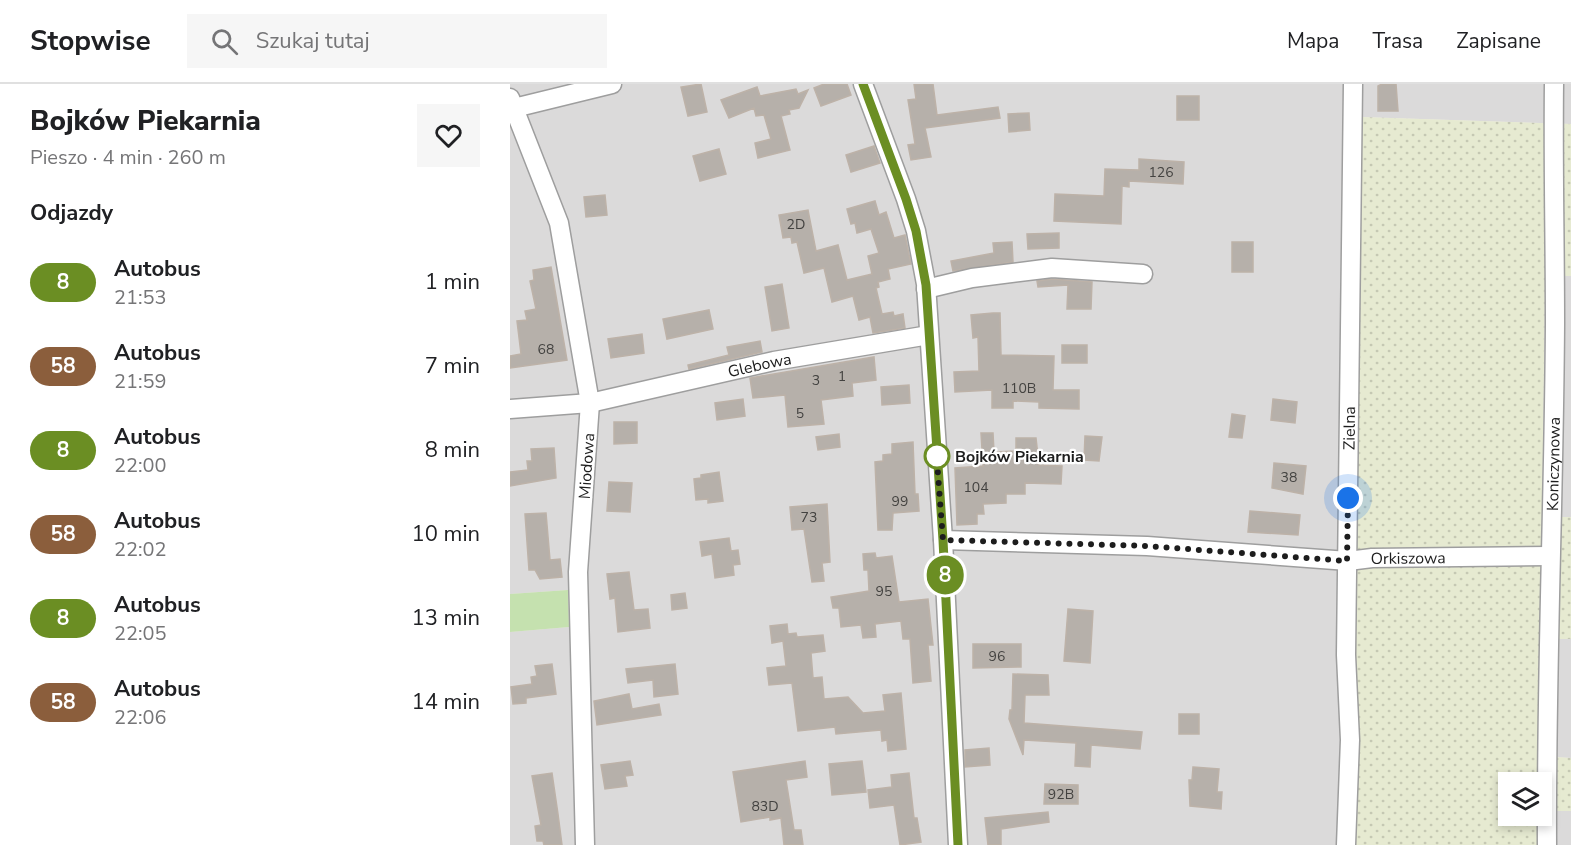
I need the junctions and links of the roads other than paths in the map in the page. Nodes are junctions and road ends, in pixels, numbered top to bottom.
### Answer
1 (612, 84) edge
2 (863, 84) edge
3 (1353, 84) edge
4 (1554, 84) edge
5 (512, 103) edge
6 (1143, 274) dead end
7 (926, 289) junction
8 (929, 335) junction
9 (590, 403) junction
10 (510, 409) edge
11 (943, 540) junction
12 (1550, 556) junction
13 (1347, 561) junction
14 (585, 845) edge
15 (958, 845) edge
16 (1346, 845) edge
17 (1547, 845) edge

1 - 5 street
2 - 7 street
3 - 13 street, Zielna
4 - 12 street, Koniczynowa
5 - 9 street, Miodowa
6 - 7 street
7 - 8 street
8 - 9 street, Glebowa
8 - 11 street
9 - 10 street, Glebowa
9 - 14 street, Miodowa
11 - 13 street, Orkiszowa
11 - 15 street
12 - 13 street, Orkiszowa
12 - 17 street, Koniczynowa
13 - 16 street, Zielna

